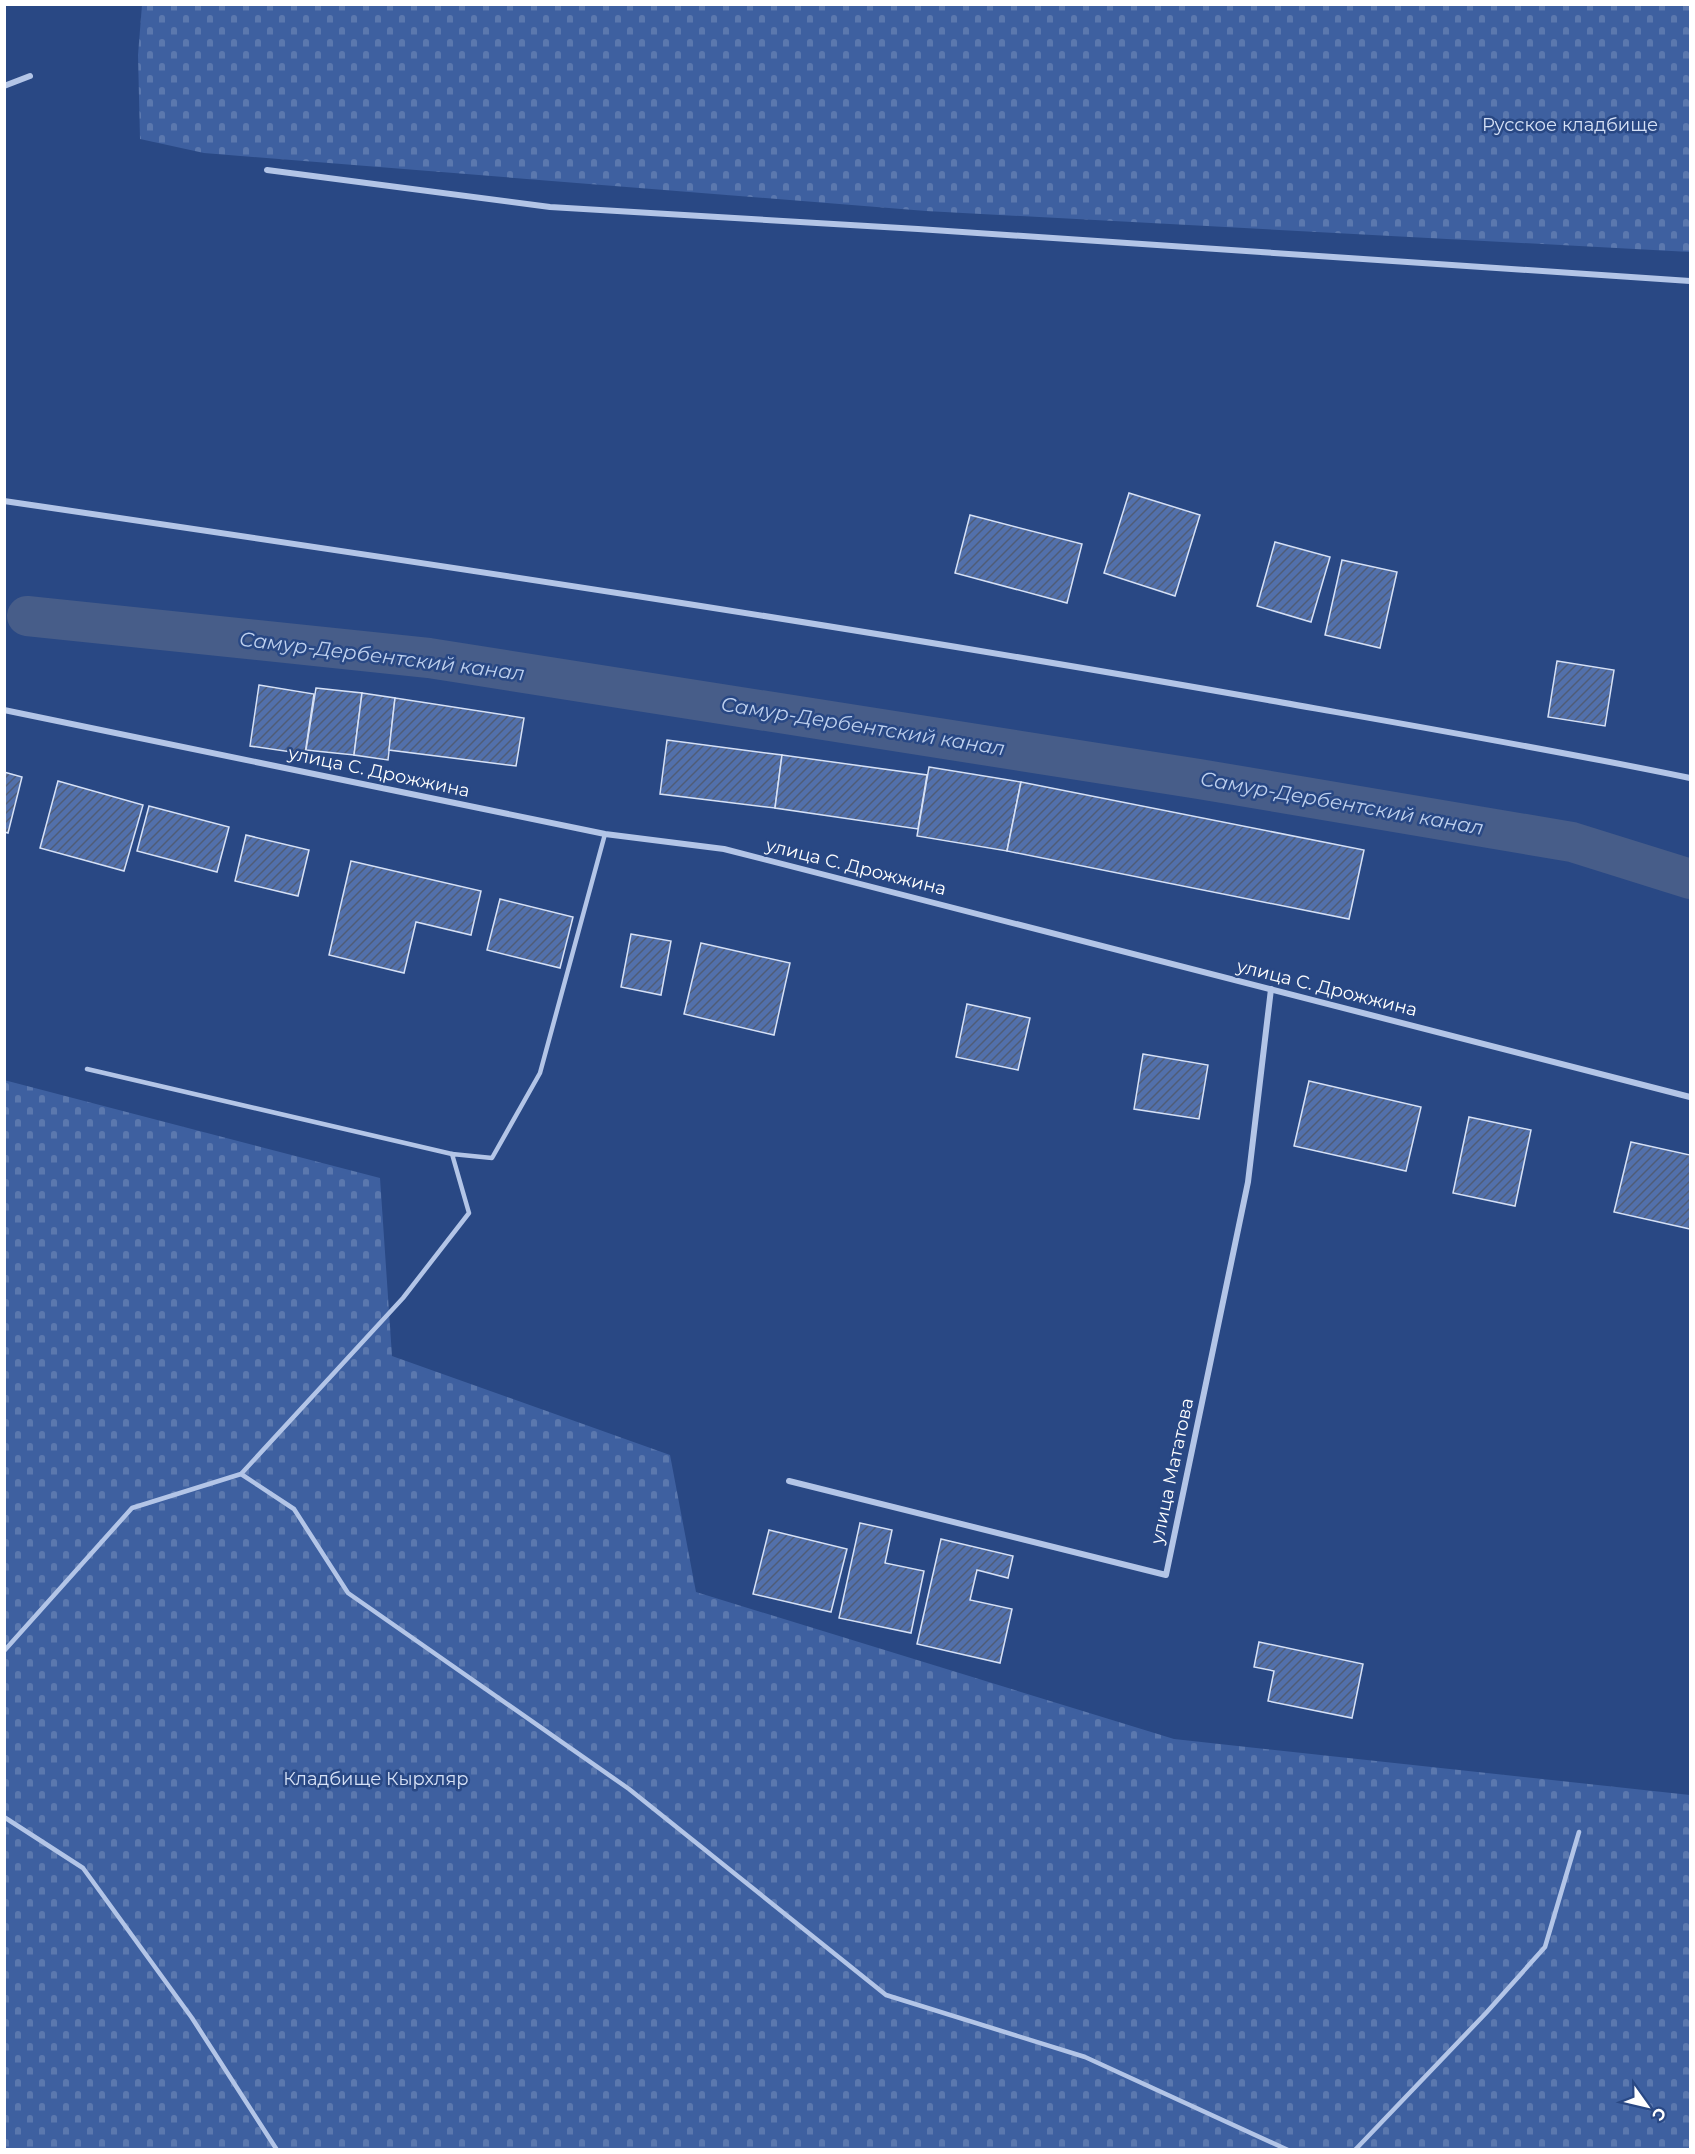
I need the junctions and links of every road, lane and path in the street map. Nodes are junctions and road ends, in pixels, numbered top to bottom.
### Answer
1 (30, 76) dead end
2 (4, 87) edge
3 (267, 170) dead end
4 (1690, 281) edge
5 (4, 501) edge
6 (4, 710) edge
7 (1690, 778) edge
8 (605, 834) junction
9 (1271, 989) junction
10 (87, 1069) dead end
11 (1690, 1097) edge
12 (452, 1154) junction
13 (241, 1474) junction
14 (789, 1481) dead end
15 (4, 1651) edge
16 (4, 1816) edge
17 (1579, 1832) dead end
18 (277, 2150) edge
19 (1288, 2150) edge
20 (1355, 2150) edge

1 - 2 street
3 - 4 street
5 - 7 street
6 - 8 street, улица С. Дрожжина
8 - 9 street, улица С. Дрожжина
8 - 12 lane
9 - 11 street, улица С. Дрожжина
9 - 14 street, улица Мататова
10 - 12 lane
12 - 13 lane
13 - 15 lane
13 - 19 lane
16 - 18 lane
17 - 20 lane

